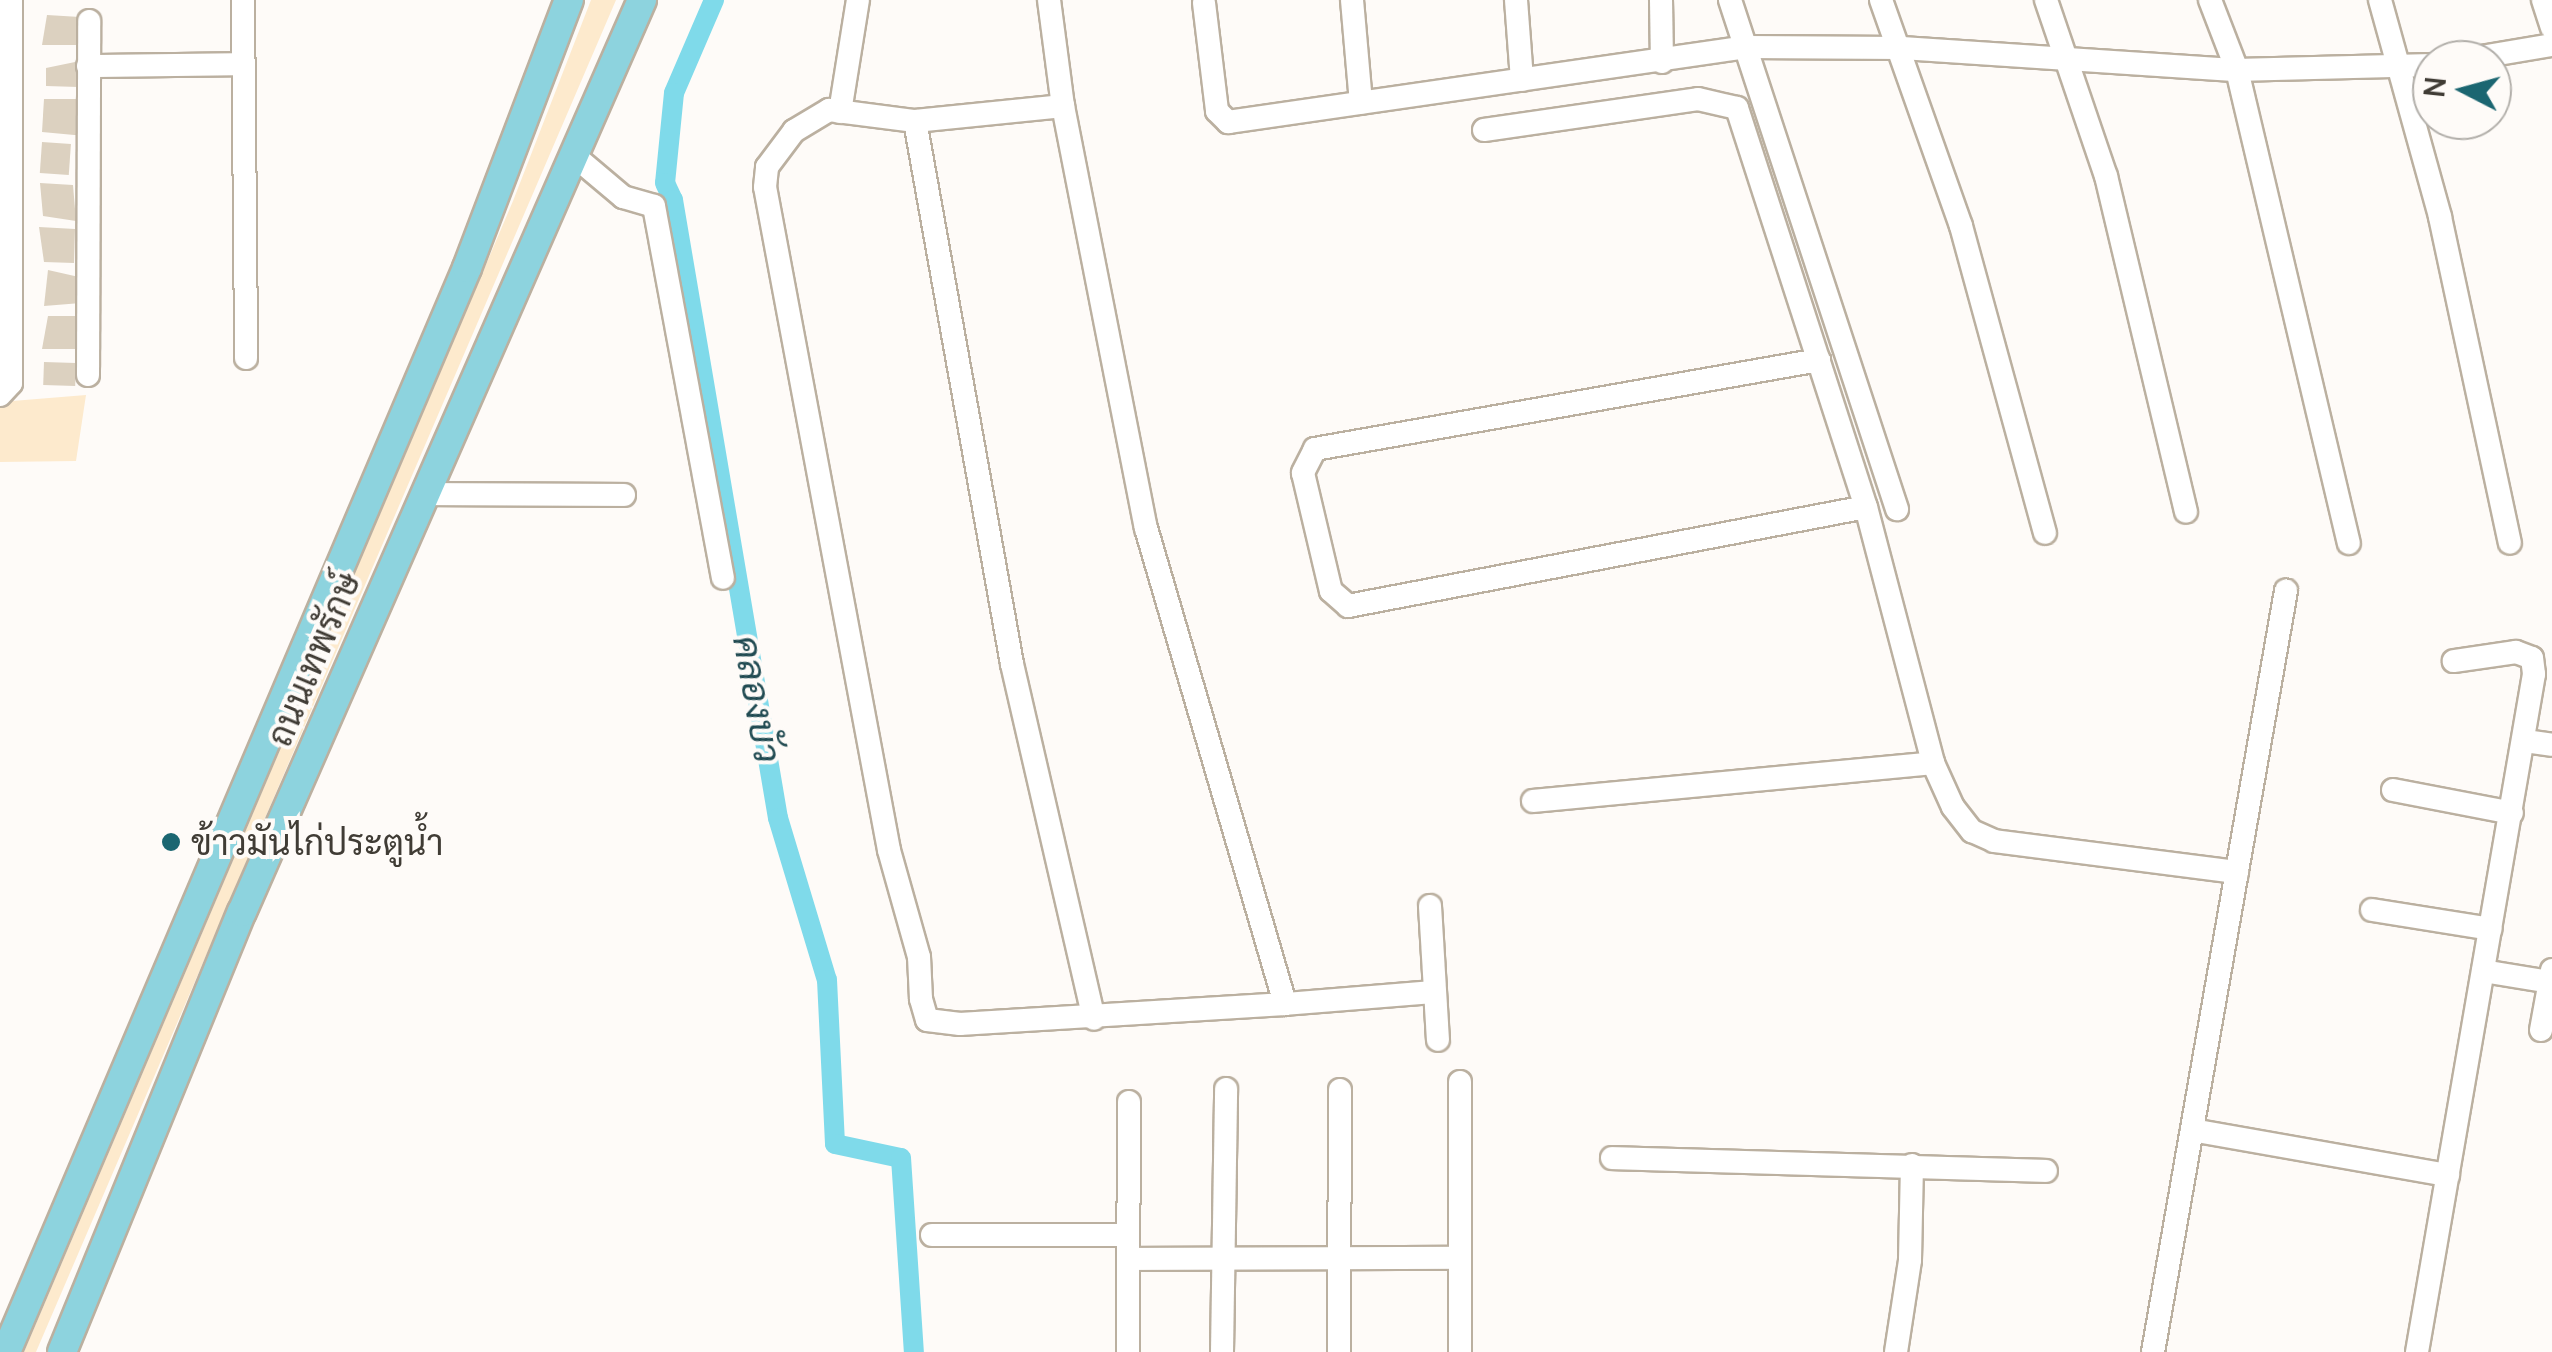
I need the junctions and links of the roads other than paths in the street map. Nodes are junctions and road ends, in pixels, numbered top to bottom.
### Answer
1 (10, 0) edge
2 (243, 0) edge
3 (569, 0) edge
4 (642, 0) edge
5 (858, 0) edge
6 (1049, 0) edge
7 (1352, 0) edge
8 (1516, 0) edge
9 (1661, 0) edge
10 (1730, 0) edge
11 (1881, 0) edge
12 (2046, 0) edge
13 (2210, 0) edge
14 (2380, 0) edge
15 (2543, 0) edge
16 (1204, 2) dead end
17 (89, 21) dead end
18 (2552, 28) edge
19 (2552, 45) edge
20 (1747, 47) junction
21 (1902, 48) junction
22 (2512, 52) edge
23 (2071, 59) junction
24 (1662, 62) junction
25 (243, 64) junction
26 (88, 66) junction
27 (2412, 68) edge
28 (2236, 70) junction
29 (2402, 70) junction
30 (1522, 80) junction
31 (1361, 103) junction
32 (1063, 106) junction
33 (840, 112) junction
34 (916, 122) junction
35 (1484, 130) dead end
36 (572, 154) junction
37 (246, 358) dead end
38 (1818, 360) junction
39 (88, 376) dead end
40 (0, 395) edge
41 (424, 494) junction
42 (624, 495) dead end
43 (1866, 508) junction
44 (1897, 508) dead end
45 (2186, 512) dead end
46 (2045, 533) dead end
47 (2349, 543) dead end
48 (2510, 543) dead end
49 (723, 578) dead end
50 (2286, 591) dead end
51 (2454, 661) dead end
52 (2525, 741) junction
53 (2552, 745) edge
54 (1933, 762) junction
55 (2393, 790) dead end
56 (1533, 802) dead end
57 (2512, 813) junction
58 (2237, 872) junction
59 (1430, 906) dead end
60 (2372, 910) dead end
61 (2490, 929) junction
62 (2483, 970) junction
63 (2551, 976) edge
64 (1435, 992) junction
65 (1285, 1004) junction
66 (1094, 1019) junction
67 (2541, 1030) dead end
68 (1438, 1040) dead end
69 (1460, 1082) dead end
70 (1226, 1089) dead end
71 (1340, 1090) dead end
72 (1129, 1102) dead end
73 (2192, 1130) junction
74 (1612, 1158) dead end
75 (1912, 1165) junction
76 (2046, 1171) dead end
77 (2448, 1175) junction
78 (932, 1235) dead end
79 (1128, 1235) junction
80 (1340, 1256) junction
81 (1223, 1258) junction
82 (1459, 1258) junction
83 (1128, 1259) junction
84 (7, 1341) edge
85 (62, 1352) edge
86 (1128, 1352) edge
87 (1222, 1352) edge
88 (1339, 1352) edge
89 (1460, 1352) edge
90 (1896, 1352) edge
91 (2154, 1352) edge
92 (2417, 1352) edge

1 - 40 street
2 - 25 street
3 - 84 main road, ถนนเทพรักษ์
4 - 36 main road, ถนนเทพรักษ์
5 - 33 street
6 - 32 street
7 - 31 street
8 - 30 street
9 - 24 street
10 - 20 street
11 - 21 street
12 - 23 street
13 - 28 street
14 - 29 street
15 - 18 street
16 - 31 street
17 - 26 street
19 - 22 street
20 - 21 street
20 - 24 street
20 - 44 street
21 - 23 street
21 - 46 street
23 - 28 street
23 - 45 street
24 - 30 street
25 - 26 street
25 - 37 street
26 - 39 street
27 - 29 street
28 - 29 street
28 - 47 street
29 - 48 street
30 - 31 street
32 - 34 street
32 - 65 street
33 - 34 street
33 - 66 street
34 - 66 street
35 - 38 street
36 - 41 main road, ถนนเทพรักษ์
36 - 49 street
38 - 43 street
38 - 43 street
41 - 42 street
41 - 85 main road, ถนนเทพรักษ์
43 - 54 street
50 - 58 street
51 - 52 street
52 - 53 street
52 - 57 street
54 - 56 street
54 - 58 street
55 - 57 street
57 - 61 street
58 - 73 street
59 - 64 street
60 - 61 street
61 - 62 street
62 - 63 street
62 - 77 street
63 - 67 street
64 - 65 street
64 - 68 street
65 - 66 street
69 - 82 street
70 - 81 street
71 - 80 street
72 - 79 street
73 - 77 street
73 - 91 street
74 - 75 street
75 - 76 street
75 - 90 street
77 - 92 street
78 - 79 street
79 - 83 street
80 - 81 street
80 - 82 street
80 - 88 street
81 - 83 street
81 - 87 street
82 - 89 street
83 - 86 street

